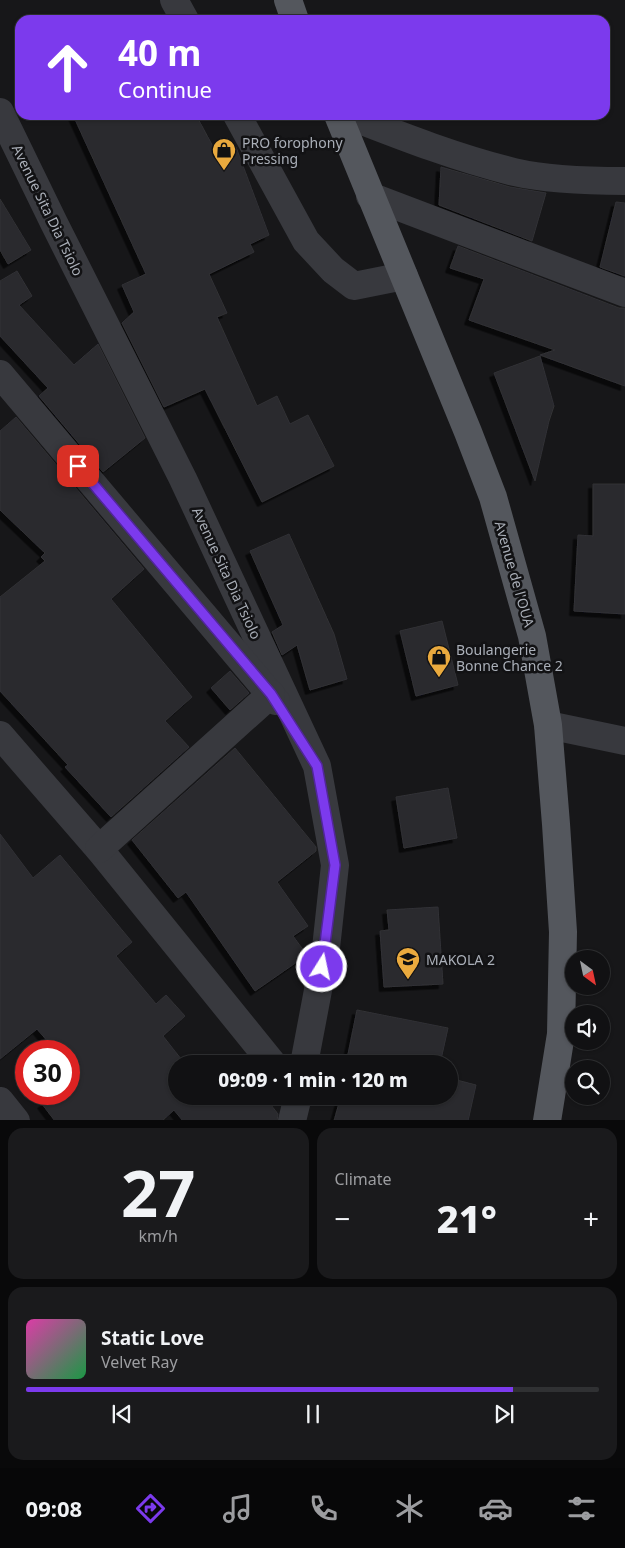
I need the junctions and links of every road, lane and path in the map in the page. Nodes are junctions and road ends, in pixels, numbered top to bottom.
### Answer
1 (174, 0) edge
2 (288, 0) edge
3 (182, 15) edge
4 (293, 15) edge
5 (0, 112) edge
6 (240, 120) edge
7 (340, 120) edge
8 (360, 120) edge
9 (625, 180) edge
10 (370, 196) junction
11 (404, 276) junction
12 (625, 293) edge
13 (0, 374) edge
14 (271, 694) junction
15 (548, 725) junction
16 (0, 735) edge
17 (625, 741) edge
18 (317, 766) junction
19 (99, 849) junction
20 (266, 1055) edge
21 (306, 1055) edge
22 (0, 1101) edge
23 (296, 1105) edge
24 (16, 1120) edge
25 (292, 1120) edge
26 (548, 1120) edge

1 - 3 street
2 - 4 main road
5 - 18 street, Avenue Sita Dia Tsiolo
6 - 11 street
7 - 10 main road, Avenue de l'OUA
8 - 9 street
10 - 11 main road, Avenue de l'OUA
10 - 12 street
11 - 15 main road, Avenue de l'OUA
13 - 14 street
14 - 18 street
14 - 19 street
15 - 17 street
15 - 26 main road, Avenue de l'OUA
16 - 19 street
18 - 21 street, Avenue Sita Dia Tsiolo
19 - 20 street
22 - 24 street
23 - 25 street

